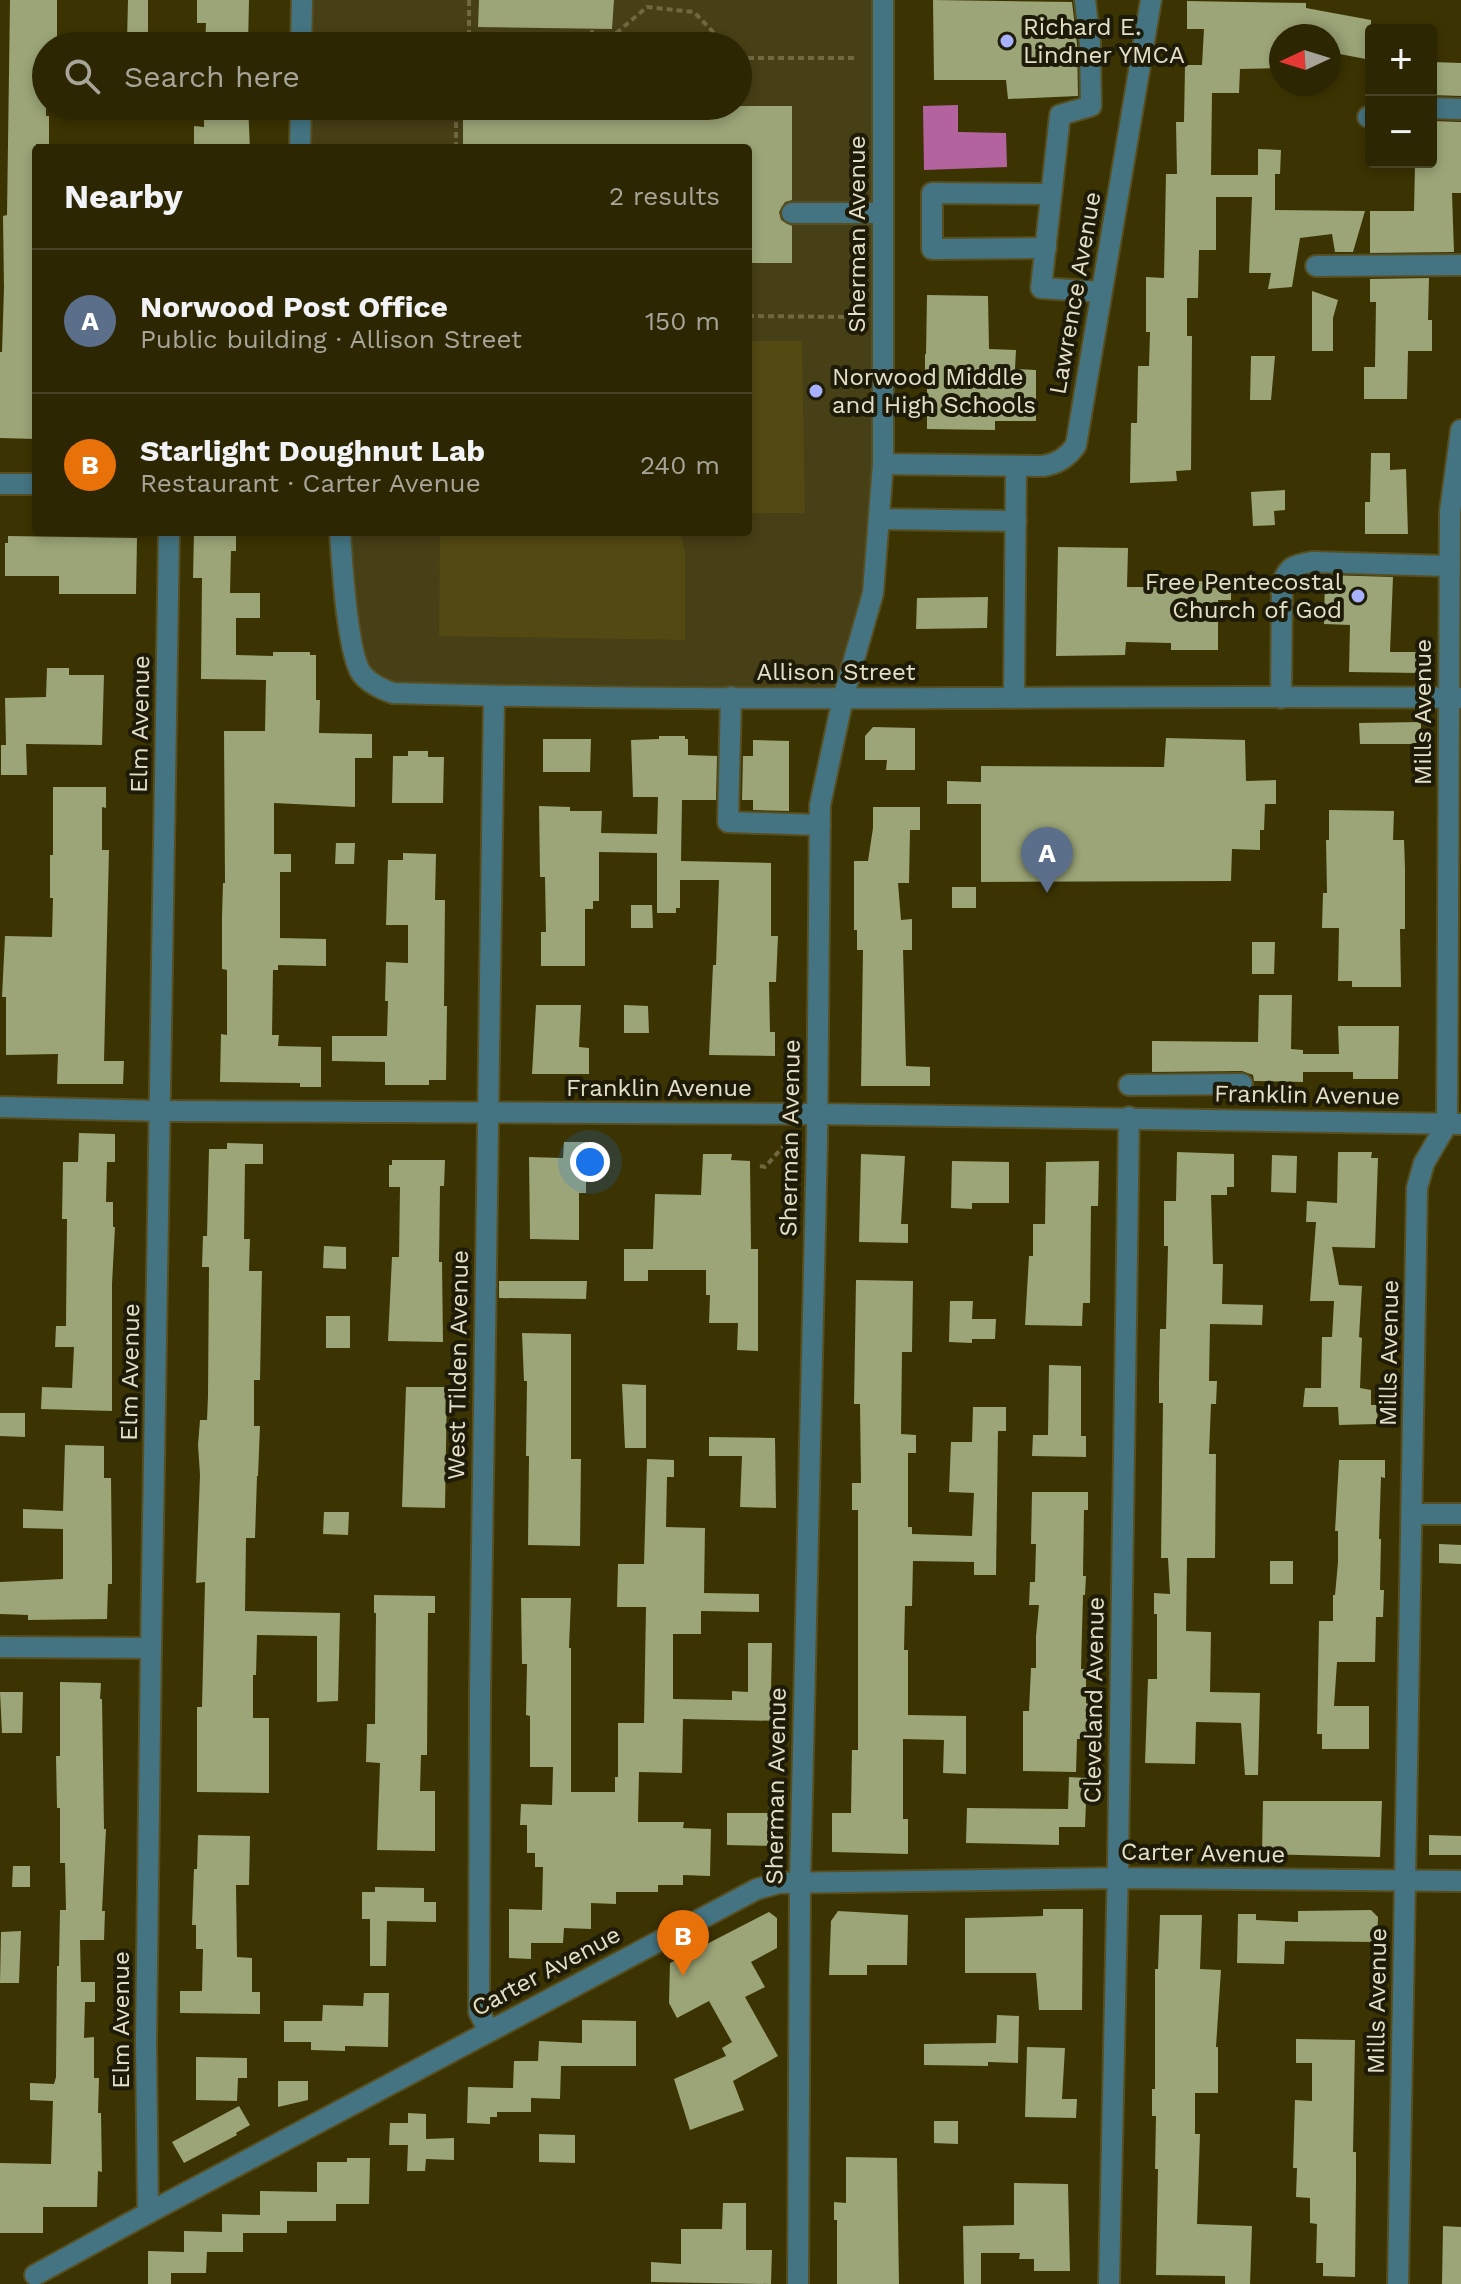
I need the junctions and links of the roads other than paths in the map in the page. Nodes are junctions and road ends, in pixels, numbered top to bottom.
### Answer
1 (302, 0) edge
2 (883, 0) edge
3 (1085, 0) edge
4 (1151, 0) edge
5 (301, 32) edge
6 (1437, 108) edge
7 (1461, 109) edge
8 (300, 120) edge
9 (300, 144) edge
10 (1051, 194) junction
11 (792, 213) dead end
12 (883, 213) junction
13 (1046, 248) junction
14 (1461, 265) edge
15 (1316, 266) dead end
16 (1101, 292) junction
17 (1461, 430) edge
18 (883, 464) junction
19 (1016, 466) junction
20 (1458, 469) edge
21 (0, 484) edge
22 (32, 484) edge
23 (879, 519) junction
24 (1016, 521) junction
25 (169, 536) edge
26 (340, 536) edge
27 (1450, 566) junction
28 (494, 696) junction
29 (731, 697) junction
30 (843, 698) junction
31 (1014, 698) junction
32 (1281, 698) junction
33 (1455, 698) edge
34 (820, 825) junction
35 (1242, 1084) dead end
36 (1129, 1085) dead end
37 (0, 1107) edge
38 (161, 1111) junction
39 (488, 1113) junction
40 (817, 1114) junction
41 (1129, 1117) junction
42 (1454, 1124) edge
43 (1413, 1514) junction
44 (1461, 1514) edge
45 (0, 1647) edge
46 (151, 1648) junction
47 (1117, 1878) junction
48 (1404, 1881) junction
49 (1461, 1881) edge
50 (800, 1883) junction
51 (489, 2031) junction
52 (148, 2213) junction
53 (35, 2275) dead end
54 (798, 2284) edge
55 (1109, 2284) edge
56 (1398, 2284) edge

1 - 5 street
2 - 12 street, Sherman Avenue
3 - 10 street
4 - 16 street, Lawrence Avenue
6 - 7 street
8 - 9 street
10 - 13 street
10 - 13 street
11 - 12 street
12 - 18 street, Sherman Avenue
13 - 16 street
14 - 15 street
16 - 19 street, Lawrence Avenue
17 - 20 street, Mills Avenue
18 - 19 street, Lawrence Avenue
18 - 23 street, Sherman Avenue
19 - 24 street
20 - 27 street, Mills Avenue
21 - 22 street
23 - 24 street
23 - 30 street, Sherman Avenue
24 - 31 street
25 - 38 street, Elm Avenue
26 - 28 street, Allison Street
27 - 32 street
27 - 33 street, Mills Avenue
28 - 29 street, Allison Street
28 - 39 street, West Tilden Avenue
29 - 30 street, Allison Street
29 - 34 street
30 - 31 street, Allison Street
30 - 34 street, Sherman Avenue
31 - 32 street, Allison Street
32 - 33 street, Allison Street
33 - 42 street, Mills Avenue
34 - 40 street, Sherman Avenue
35 - 36 street
37 - 38 street, Franklin Avenue
38 - 39 street, Franklin Avenue
38 - 46 street, Elm Avenue
39 - 40 street, Franklin Avenue
39 - 51 street, West Tilden Avenue
40 - 41 street, Franklin Avenue
40 - 50 street, Sherman Avenue
41 - 42 street, Franklin Avenue
41 - 47 street, Cleveland Avenue
42 - 43 street, Mills Avenue
43 - 44 street
43 - 48 street, Mills Avenue
45 - 46 street
46 - 52 street, Elm Avenue
47 - 48 street, Carter Avenue
47 - 50 street, Carter Avenue
47 - 55 street, Cleveland Avenue
48 - 49 street, Carter Avenue
48 - 56 street, Mills Avenue
50 - 51 street, Carter Avenue
50 - 54 street, Sherman Avenue
51 - 52 street, Carter Avenue
52 - 53 street, Carter Avenue

